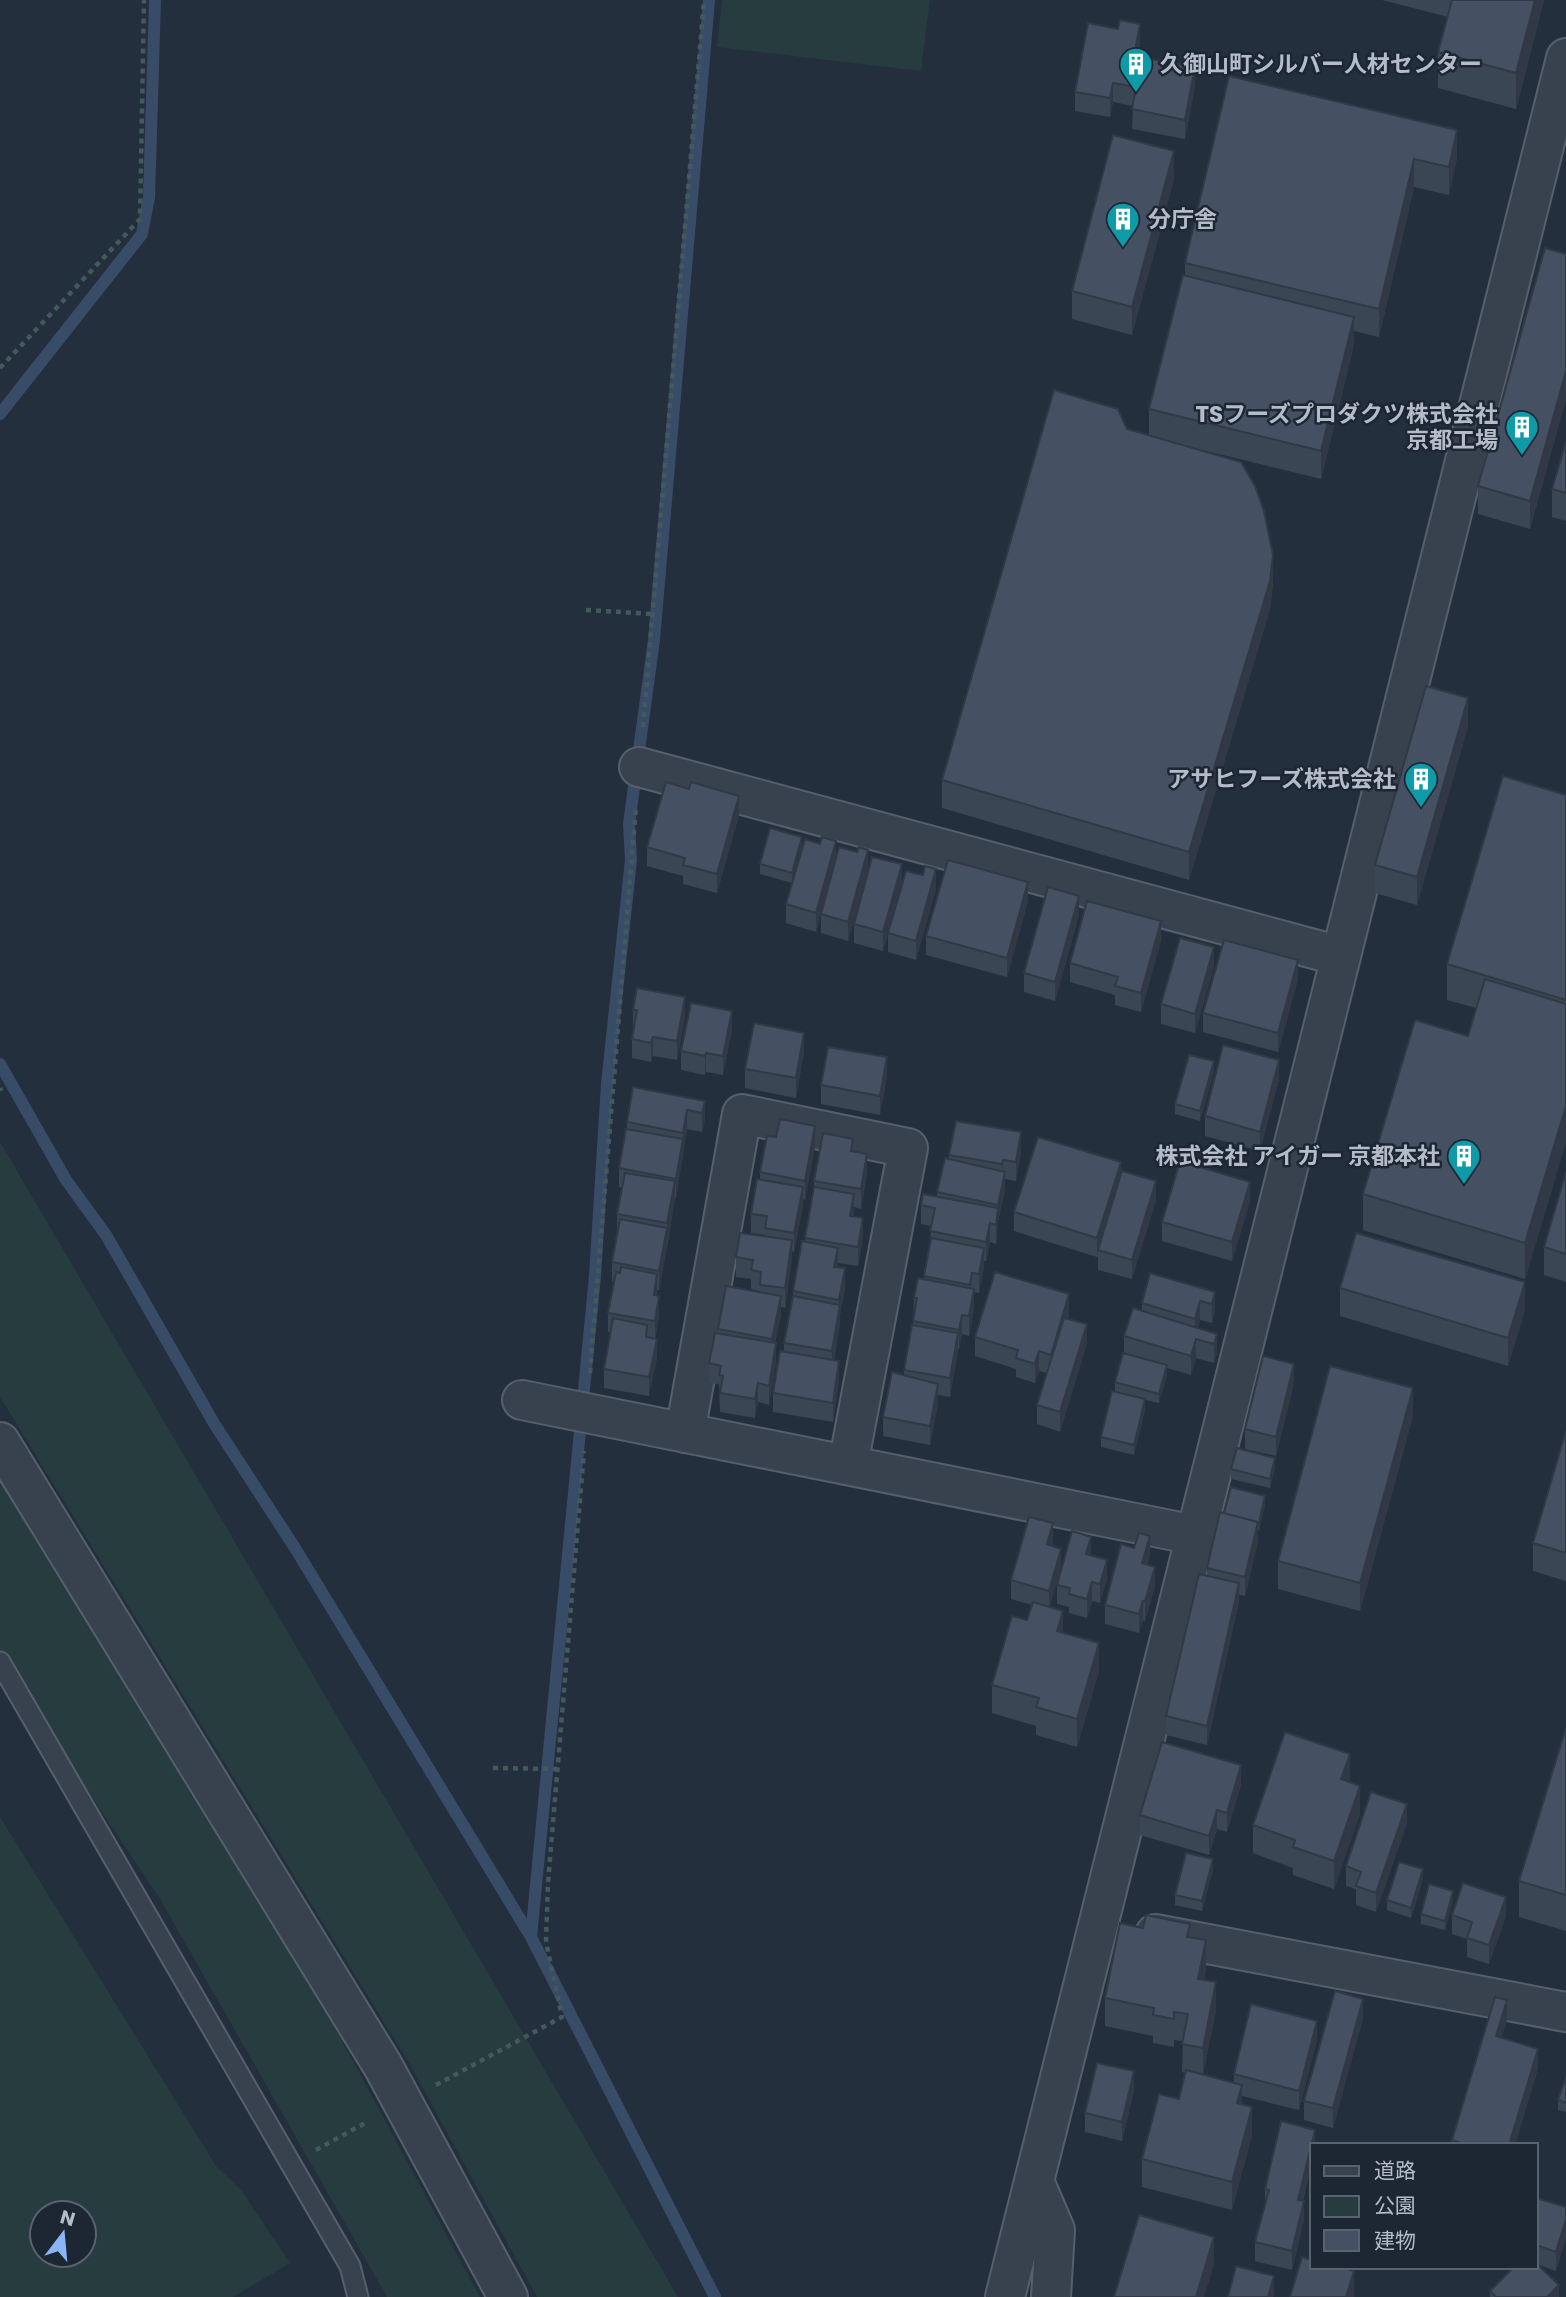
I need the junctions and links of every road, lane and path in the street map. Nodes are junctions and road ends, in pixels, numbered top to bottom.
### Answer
1 (144, 0) edge
2 (704, 0) edge
3 (1566, 58) edge
4 (0, 368) edge
5 (586, 610) dead end
6 (652, 614) junction
7 (639, 767) junction
8 (1340, 956) junction
9 (522, 1400) dead end
10 (587, 1413) junction
11 (685, 1433) junction
12 (0, 1442) edge
13 (848, 1465) junction
14 (1195, 1535) junction
15 (0, 1662) edge
16 (493, 1768) dead end
17 (557, 1769) junction
18 (1098, 1923) junction
19 (1566, 2012) edge
20 (562, 2017) dead end
21 (1034, 2181) junction
22 (358, 2297) edge
23 (508, 2297) edge
24 (1004, 2297) edge
25 (1051, 2297) edge

1 - 4 path
2 - 6 path
3 - 8 street
5 - 6 path
6 - 7 path
7 - 8 street
7 - 10 path
8 - 14 street
9 - 10 street
10 - 11 street
10 - 17 path
11 - 13 street
11 - 13 street
12 - 23 street
13 - 14 street
14 - 18 street
15 - 22 lane
16 - 17 path
17 - 20 path
18 - 19 street
18 - 21 street
21 - 24 street
21 - 25 street

